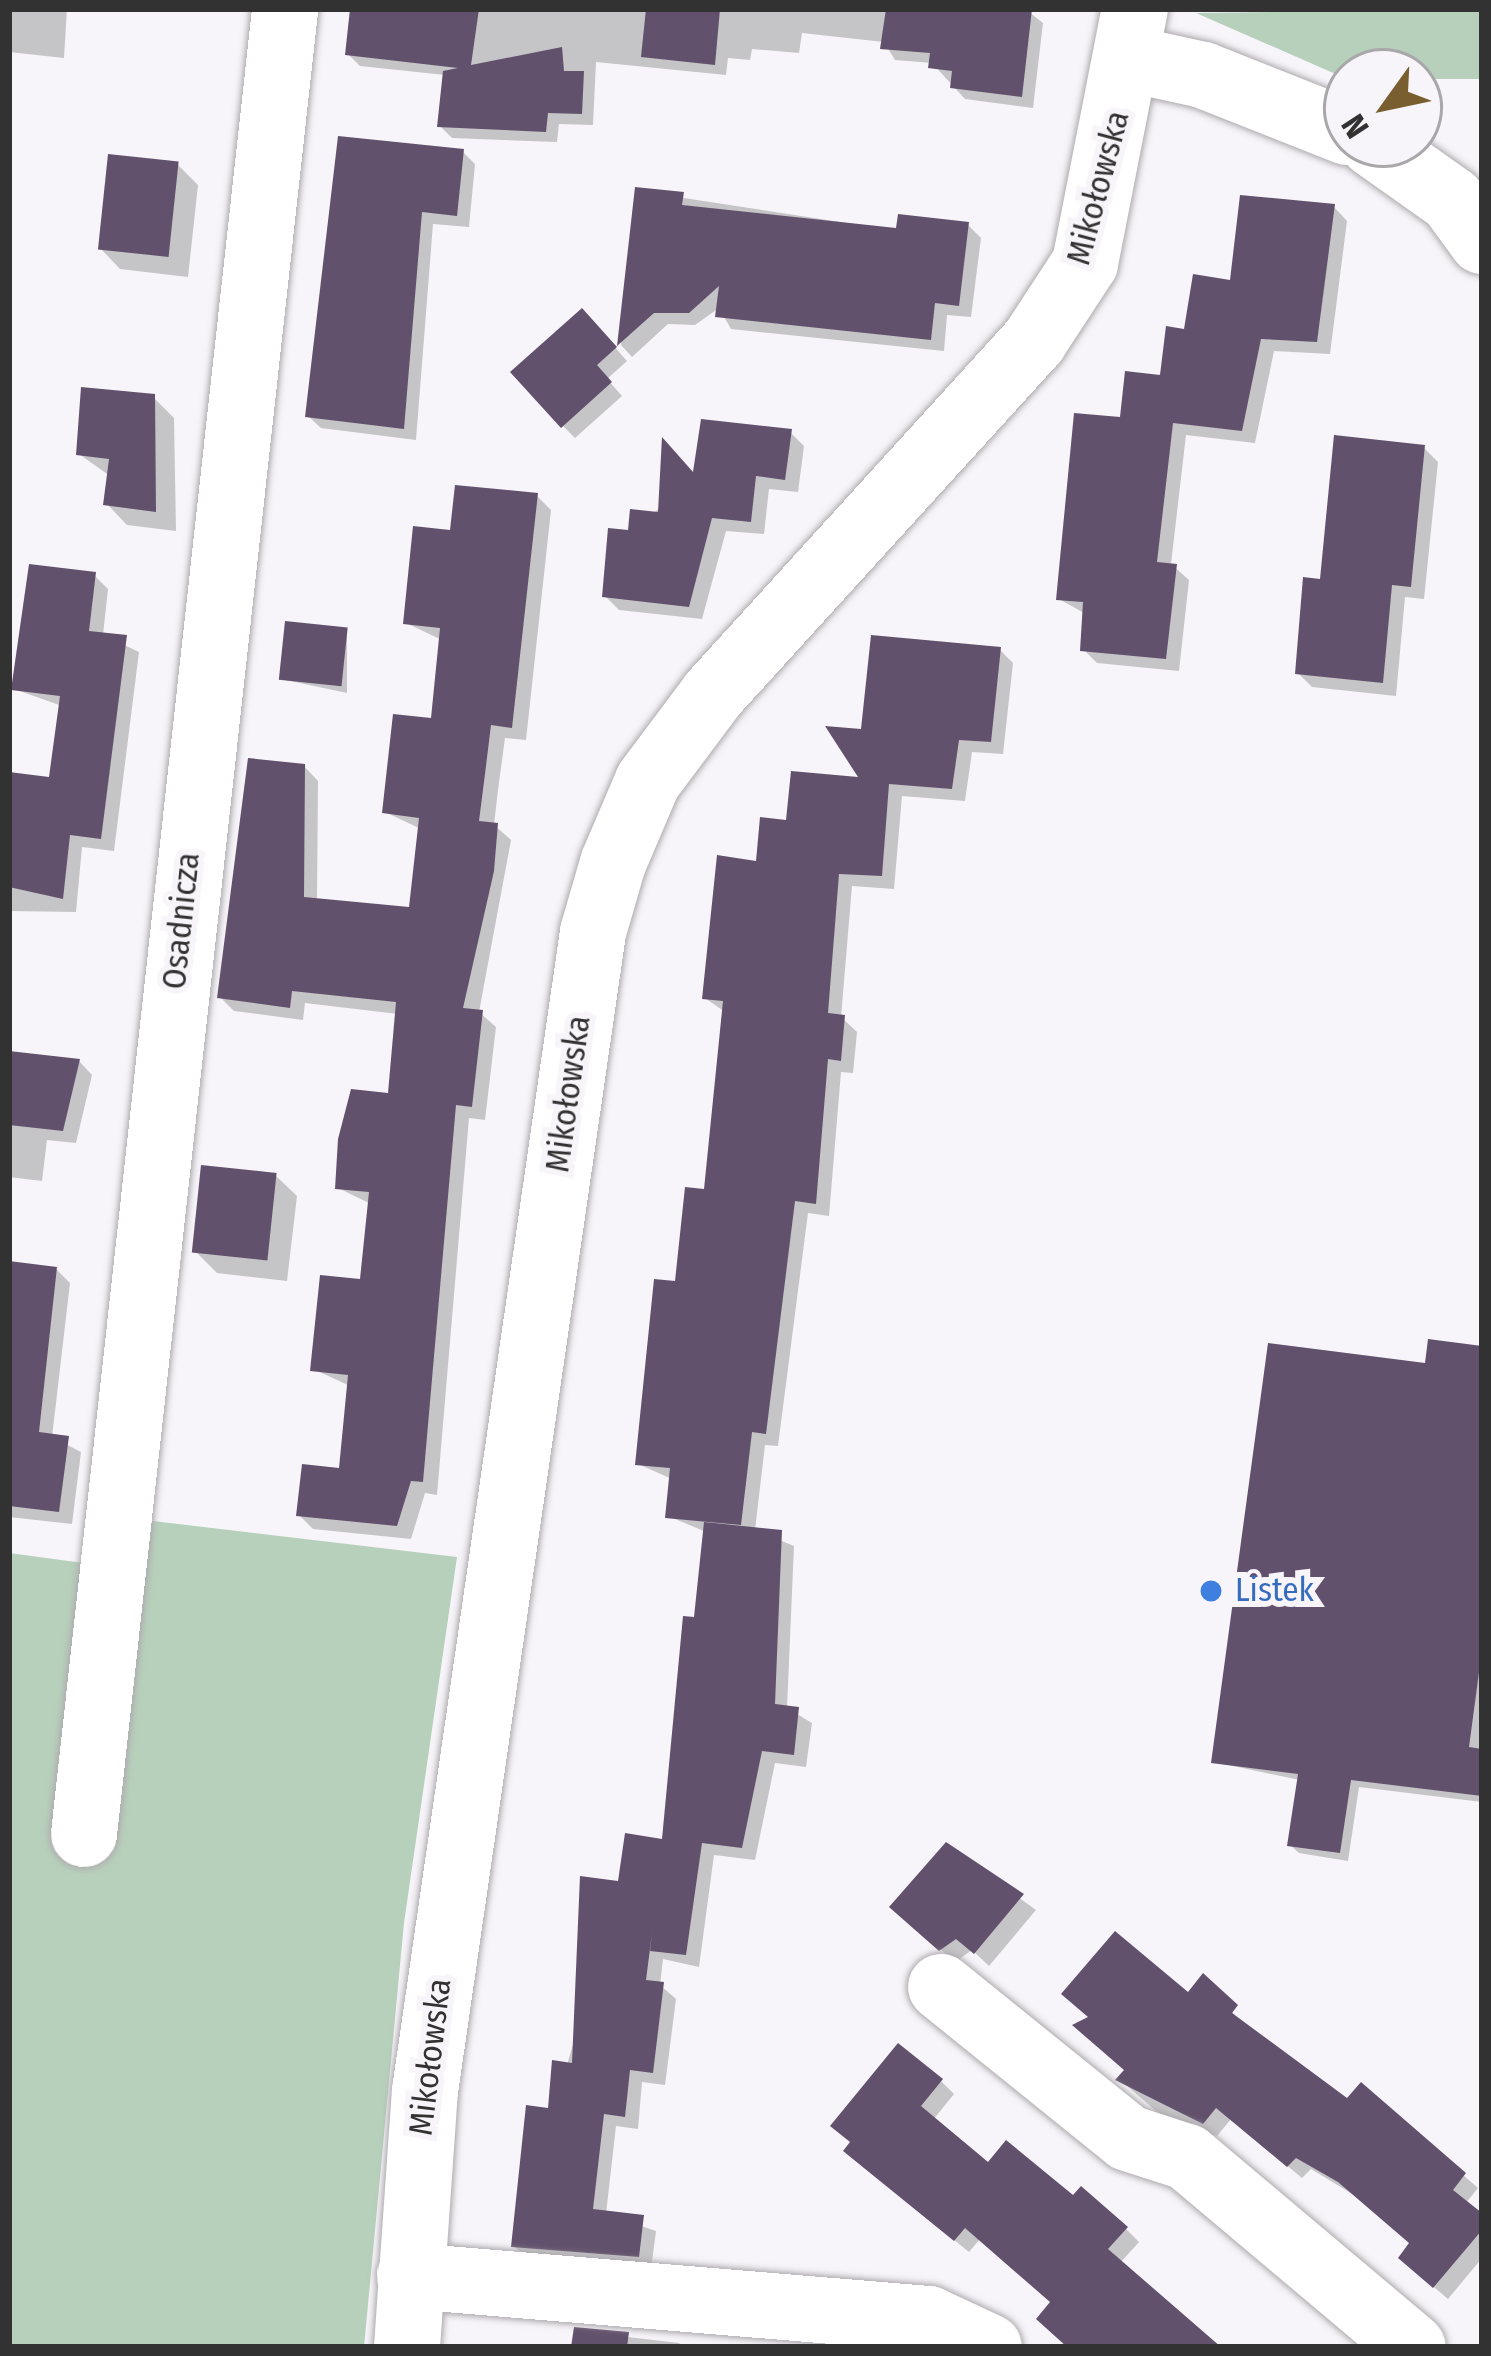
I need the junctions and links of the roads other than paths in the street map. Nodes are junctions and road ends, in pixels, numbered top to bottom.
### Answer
1 (285, 9) edge
2 (1133, 34) edge
3 (1323, 122) edge
4 (1407, 168) edge
5 (1482, 241) edge
6 (84, 1834) dead end
7 (941, 1987) dead end
8 (410, 2276) junction
9 (407, 2347) edge
10 (988, 2347) edge
11 (1413, 2347) edge

1 - 6 street, Osadnicza
2 - 3 street
2 - 8 street, Mikołowska
4 - 5 street
7 - 11 street
8 - 9 street, Mikołowska
8 - 10 street

